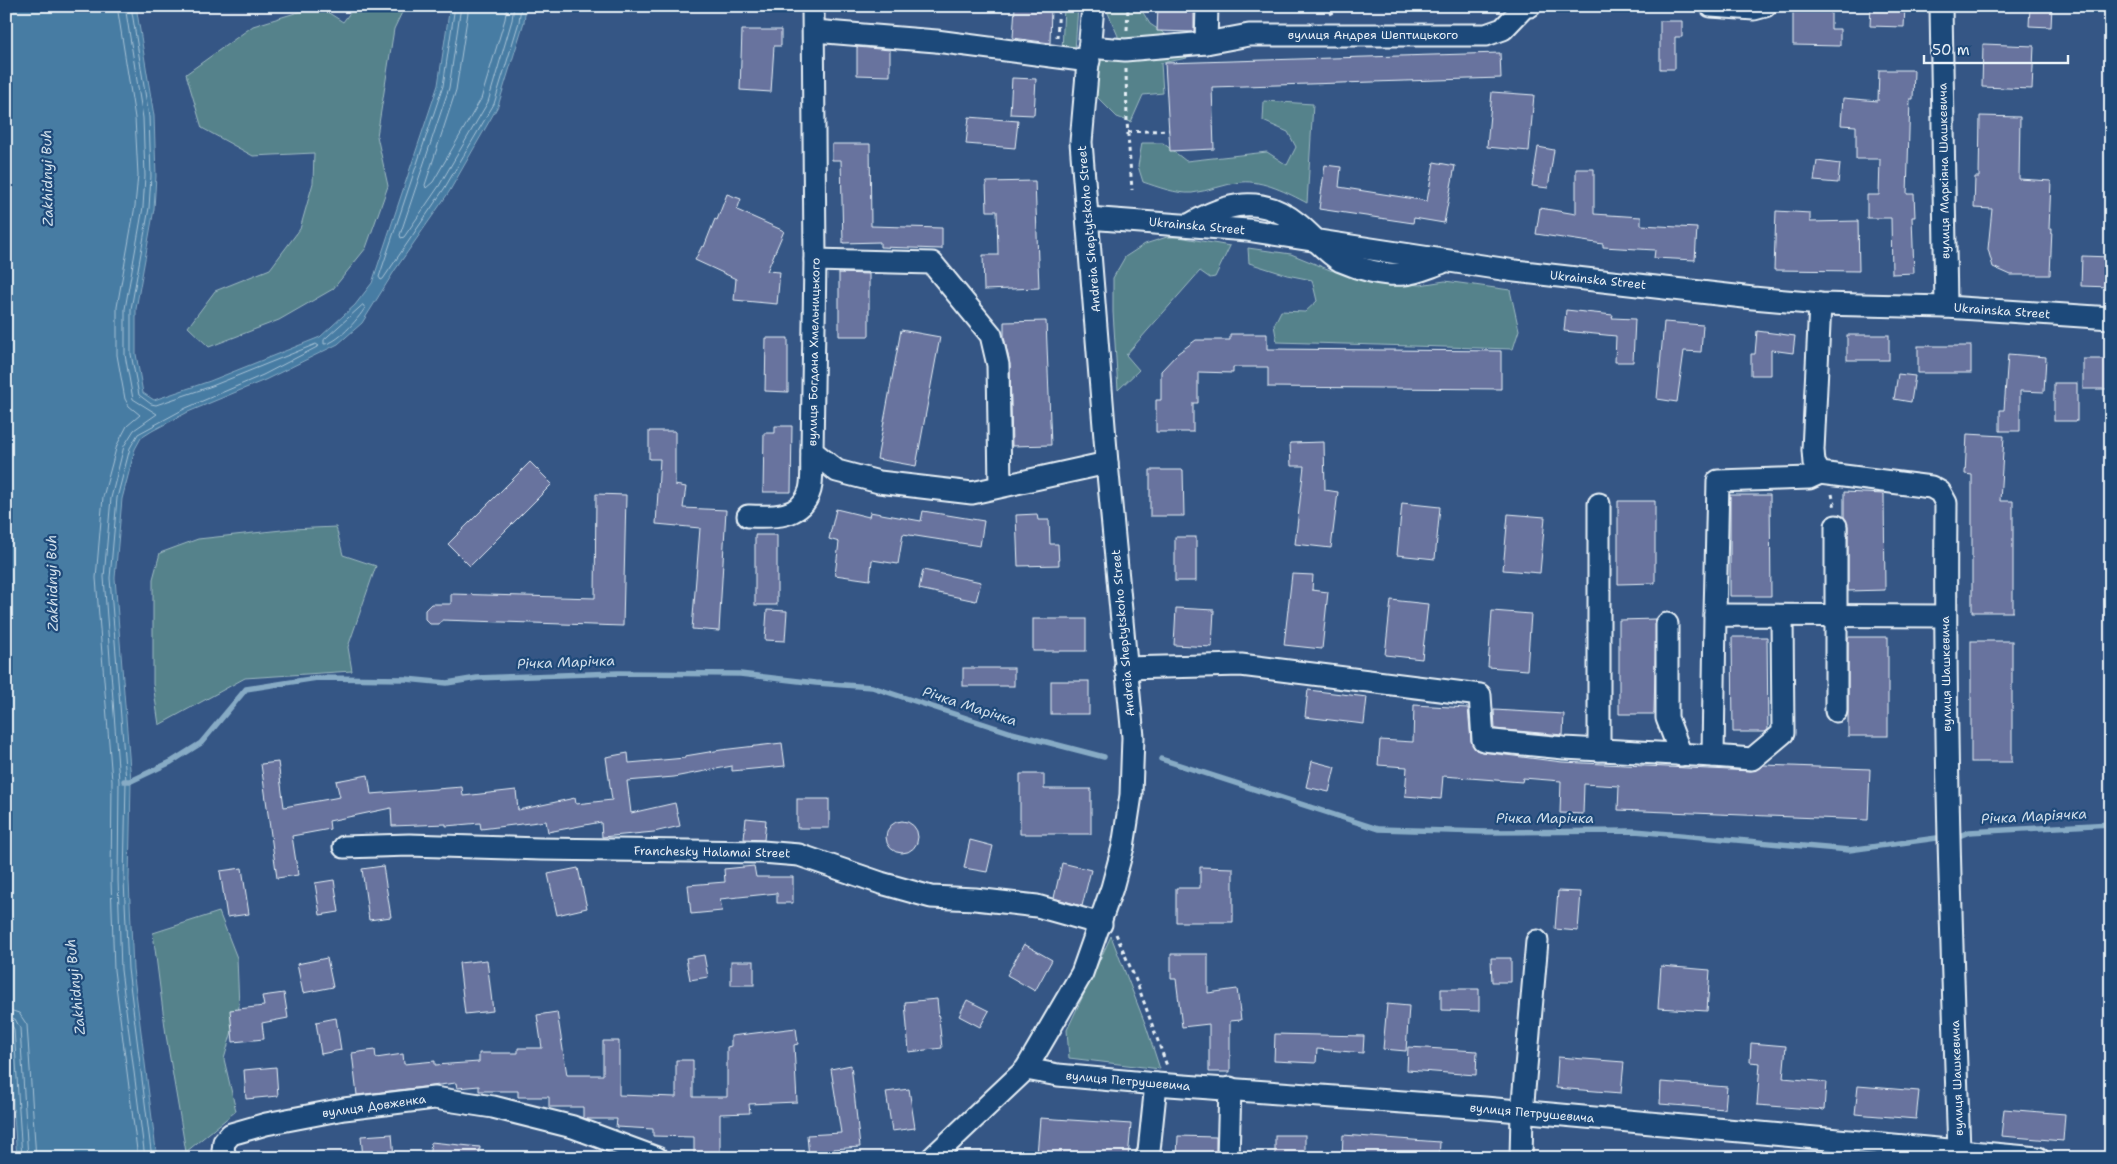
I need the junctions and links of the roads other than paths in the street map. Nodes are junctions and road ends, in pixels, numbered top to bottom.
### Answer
1 (813, 6) edge
2 (1093, 6) edge
3 (1207, 6) edge
4 (1711, 6) edge
5 (1765, 6) edge
6 (1941, 6) edge
7 (1521, 9) edge
8 (814, 31) junction
9 (1206, 43) junction
10 (1089, 54) junction
11 (1088, 218) junction
12 (816, 260) junction
13 (1820, 304) junction
14 (1946, 306) junction
15 (2111, 318) edge
16 (812, 451) junction
17 (1107, 463) junction
18 (1820, 473) junction
19 (1000, 486) junction
20 (1599, 504) dead end
21 (748, 516) dead end
22 (1836, 526) road end
23 (1715, 615) junction
24 (1782, 616) junction
25 (1837, 616) junction
26 (1945, 616) junction
27 (1667, 624) dead end
28 (1125, 668) junction
29 (1836, 711) dead end
30 (1599, 750) junction
31 (1681, 755) junction
32 (1712, 756) junction
33 (344, 846) dead end
34 (1108, 928) junction
35 (1537, 941) dead end
36 (1026, 1070) junction
37 (1162, 1084) junction
38 (1230, 1088) junction
39 (1522, 1113) junction
40 (1959, 1150) junction
41 (226, 1158) edge
42 (657, 1158) edge
43 (932, 1158) edge
44 (1146, 1158) edge
45 (1228, 1158) edge
46 (1521, 1158) edge
47 (2038, 1158) edge

1 - 8 street, вулиця Богдана Хмельницького
2 - 10 street, Andreia Sheptytskoho Street
3 - 9 street
4 - 5 street
6 - 14 street, вулиця Маркіяна Шашкевича
7 - 9 street, вулиця Андрея Шептицького
8 - 10 street
8 - 12 street, вулиця Богдана Хмельницького
9 - 10 street
10 - 11 street, Andreia Sheptytskoho Street
11 - 13 street, Ukrainska Street
11 - 17 street, Andreia Sheptytskoho Street
12 - 16 street, вулиця Богдана Хмельницького
12 - 19 street
13 - 14 street, Ukrainska Street
13 - 18 street
14 - 15 street, Ukrainska Street
16 - 19 street, вулиця Богдана Хмельницького
16 - 21 street
17 - 19 street, вулиця Богдана Хмельницького
17 - 28 street, Andreia Sheptytskoho Street
18 - 23 street
18 - 26 street, вулиця Шашкевича
20 - 30 street
22 - 25 street
23 - 24 street
23 - 32 street
24 - 25 street
24 - 32 street
25 - 26 street
25 - 29 street
26 - 40 street, вулиця Шашкевича
27 - 31 street
28 - 30 street
28 - 34 street, Andreia Sheptytskoho Street
30 - 31 street
31 - 32 street
33 - 34 street, Franchesky Halamai Street
34 - 36 street, Andreia Sheptytskoho Street
35 - 39 street
36 - 37 street, вулиця Петрушевича
36 - 43 street, Andreia Sheptytskoho Street
37 - 38 street, вулиця Петрушевича
37 - 44 street
38 - 39 street, вулиця Петрушевича
38 - 45 street
39 - 40 street, вулиця Петрушевича
39 - 46 street
40 - 47 street, вулиця Петрушевича
41 - 42 street, вулиця Довженка

